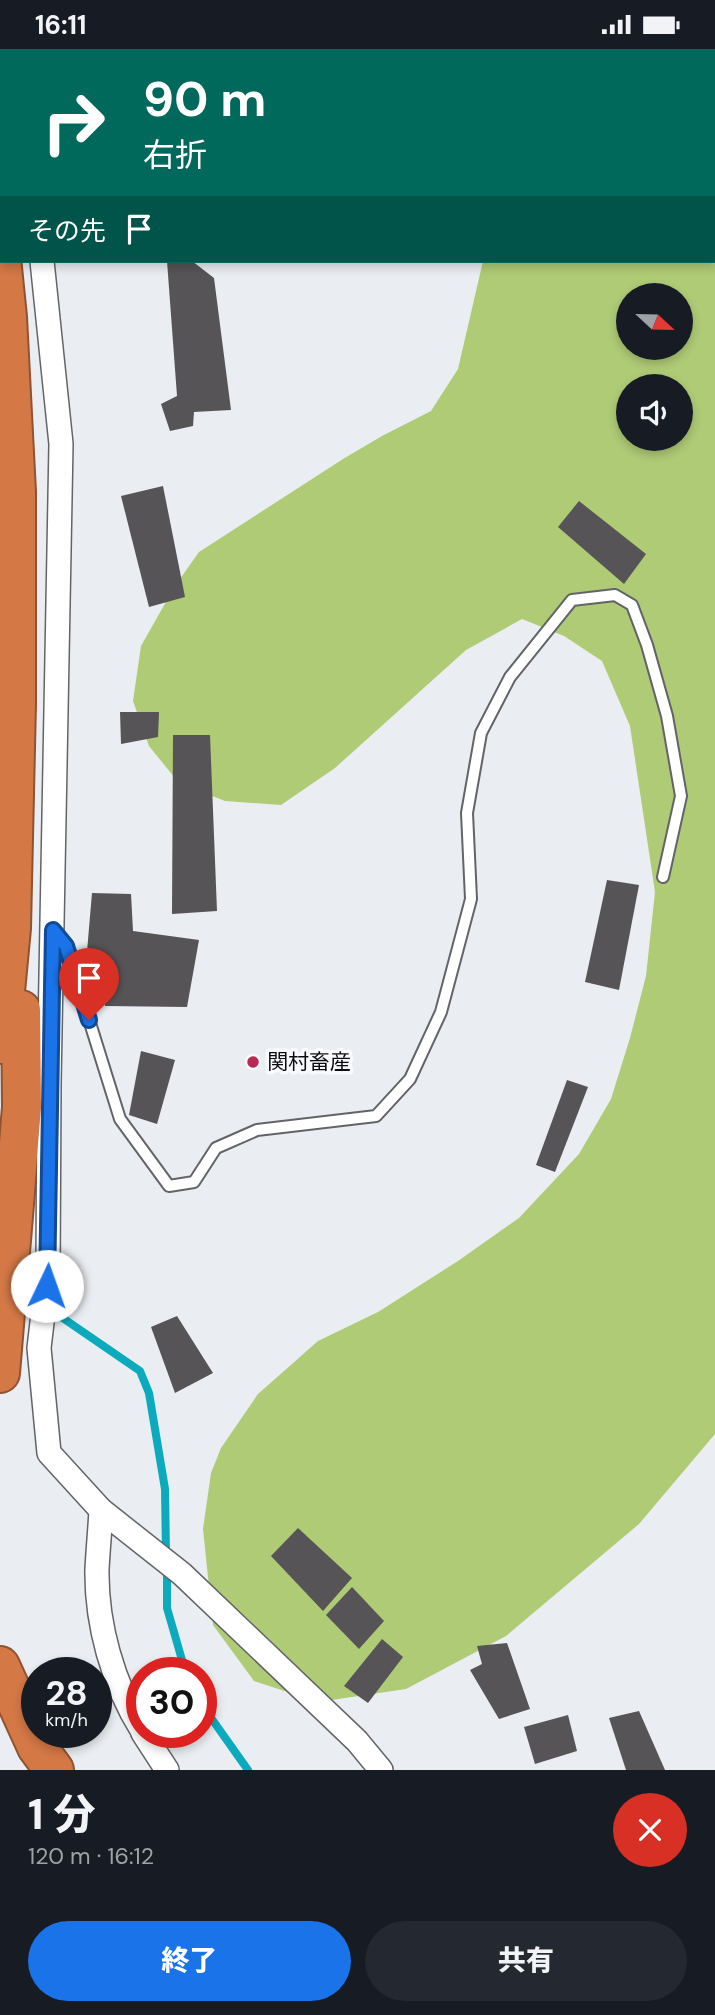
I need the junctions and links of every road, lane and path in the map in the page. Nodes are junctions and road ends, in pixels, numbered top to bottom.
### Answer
1 (2, 263) edge
2 (42, 263) edge
3 (16, 703) junction
4 (663, 877) dead end
5 (53, 930) junction
6 (0, 1044) edge
7 (15, 1323) dead end
8 (39, 1348) junction
9 (0, 1373) edge
10 (101, 1510) junction
11 (0, 1666) edge
12 (126, 1700) edge
13 (153, 1748) edge
14 (54, 1770) edge
15 (167, 1770) edge
16 (381, 1770) edge

1 - 3 highway
2 - 5 street
3 - 6 highway
3 - 9 highway
4 - 5 lane
5 - 8 street
7 - 8 street
8 - 10 street
10 - 12 street
10 - 16 street
11 - 14 highway
13 - 15 street

